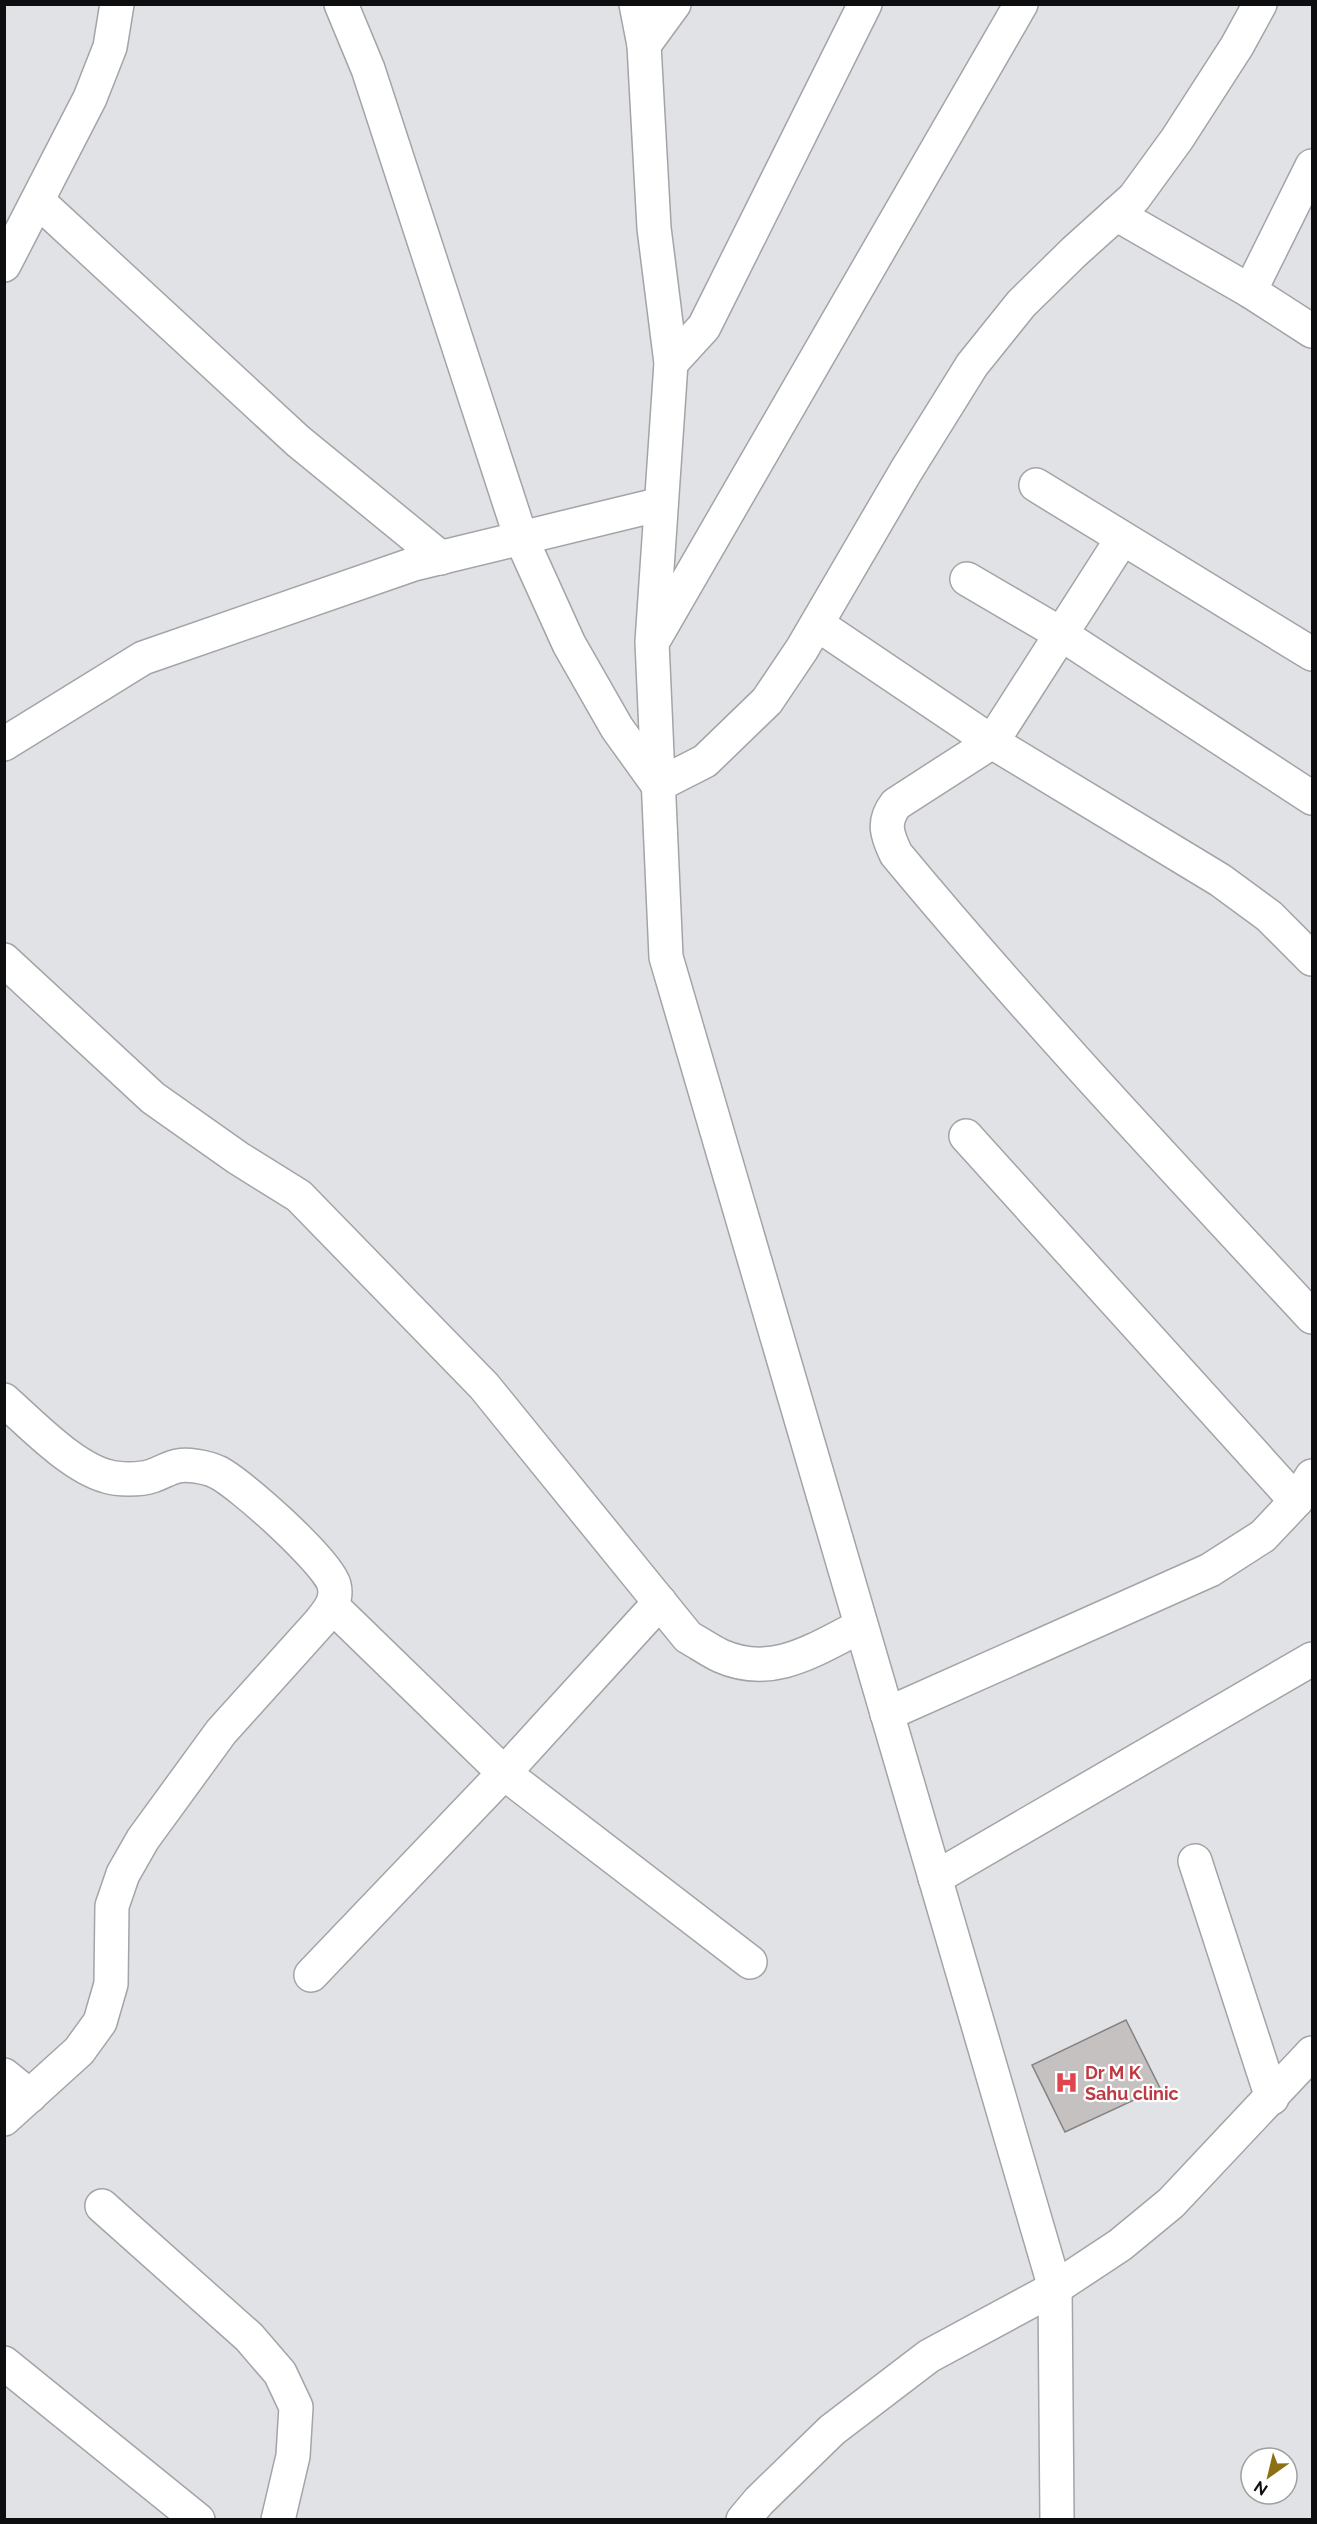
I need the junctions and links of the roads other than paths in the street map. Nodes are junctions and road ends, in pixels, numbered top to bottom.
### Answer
1 (117, 4) edge
2 (341, 4) edge
3 (636, 4) edge
4 (674, 4) edge
5 (865, 4) edge
6 (1021, 4) edge
7 (1260, 4) edge
8 (644, 45) junction
9 (1312, 166) edge
10 (38, 201) junction
11 (1116, 214) junction
12 (4, 265) edge
13 (1250, 291) junction
14 (1312, 331) edge
15 (671, 363) junction
16 (1036, 484) dead end
17 (661, 504) junction
18 (521, 538) junction
19 (1122, 539) junction
20 (441, 558) junction
21 (967, 579) dead end
22 (817, 624) junction
23 (1061, 634) junction
24 (652, 642) junction
25 (1312, 654) edge
26 (992, 742) junction
27 (4, 744) edge
28 (658, 784) junction
29 (1312, 798) edge
30 (1312, 959) edge
31 (4, 960) edge
32 (966, 1136) dead end
33 (1312, 1317) edge
34 (4, 1400) edge
35 (1304, 1489) edge
36 (660, 1602) junction
37 (332, 1606) junction
38 (861, 1626) junction
39 (1312, 1659) edge
40 (887, 1714) junction
41 (504, 1773) junction
42 (1195, 1862) dead end
43 (935, 1878) junction
44 (750, 1962) dead end
45 (311, 1975) dead end
46 (1312, 2053) edge
47 (4, 2075) edge
48 (30, 2096) junction
49 (1272, 2097) junction
50 (4, 2119) edge
51 (102, 2206) dead end
52 (1055, 2288) junction
53 (4, 2363) edge
54 (198, 2520) edge
55 (278, 2520) edge
56 (743, 2520) edge
57 (1057, 2520) edge

1 - 10 street
2 - 18 street
3 - 8 street
4 - 8 street
5 - 15 street
6 - 24 street
7 - 11 street
8 - 15 street
9 - 13 street
10 - 12 street
10 - 20 street
11 - 13 street
11 - 22 street
13 - 14 street
15 - 17 street
16 - 19 street
17 - 18 street
17 - 24 street
18 - 20 street
18 - 28 street
19 - 23 street
19 - 25 street
20 - 27 street
21 - 23 street
22 - 26 street
22 - 28 street
23 - 26 street
23 - 29 street
24 - 28 street
26 - 30 street
26 - 33 street
28 - 38 street
31 - 36 street
32 - 35 street
34 - 37 street
35 - 40 street
36 - 38 street
36 - 41 street
37 - 41 street
37 - 48 street
38 - 40 street
39 - 43 street
40 - 43 street
41 - 44 street
41 - 45 street
42 - 49 street
43 - 52 street
46 - 49 street
47 - 48 street
48 - 50 street
49 - 52 street
51 - 55 street
52 - 56 street
52 - 57 street
53 - 54 street

